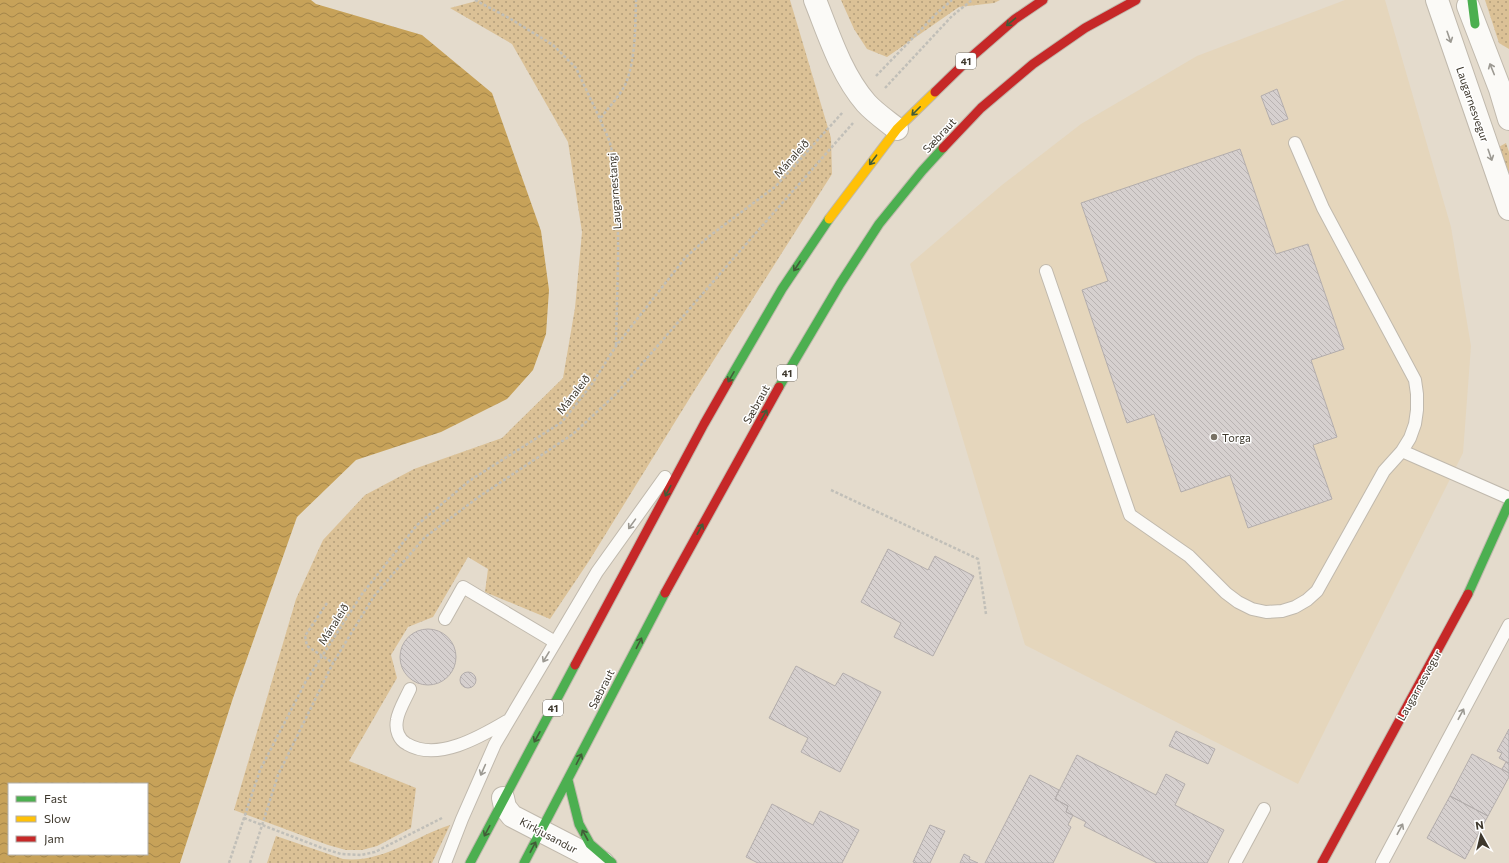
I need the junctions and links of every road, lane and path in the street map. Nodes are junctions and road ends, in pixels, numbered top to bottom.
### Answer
1 (475, 0) edge
2 (636, 0) edge
3 (815, 0) edge
4 (952, 0) edge
5 (972, 0) edge
6 (1043, 0) edge
7 (1136, 0) edge
8 (1437, 0) edge
9 (1466, 0) edge
10 (1472, 0) edge
11 (1475, 24) junction
12 (1505, 86) edge
13 (864, 100) junction
14 (1473, 105) junction
15 (600, 118) junction
16 (1509, 119) edge
17 (897, 129) junction
18 (1295, 143) dead end
19 (1509, 209) edge
20 (1046, 271) dead end
21 (616, 346) junction
22 (704, 424) junction
23 (1402, 451) junction
24 (831, 490) dead end
25 (1509, 498) edge
26 (1509, 503) edge
27 (327, 603) dead end
28 (986, 614) dead end
29 (445, 619) dead end
30 (1509, 625) edge
31 (555, 642) junction
32 (322, 656) junction
33 (333, 663) junction
34 (410, 689) dead end
35 (508, 721) junction
36 (568, 780) junction
37 (504, 798) junction
38 (1264, 809) dead end
39 (446, 817) dead end
40 (244, 818) junction
41 (261, 824) junction
42 (542, 830) junction
43 (229, 863) edge
44 (250, 863) edge
45 (445, 863) edge
46 (470, 863) edge
47 (524, 863) edge
48 (602, 863) edge
49 (612, 863) edge
50 (1235, 863) edge
51 (1322, 863) edge
52 (1382, 863) edge

1 - 15 path, Laugarnestangi
2 - 15 path
3 - 13 street
4 - 13 path, Mánaleið
5 - 13 path, Mánaleið
6 -> 17 main road, 41
36 -> 7 main road, Sæbraut / 41
8 -> 14 street, Laugarnesvegur
9 - 11 street
10 - 11 main road
12 -> 11 street
12 - 14 street
12 - 16 street
13 - 17 street
13 - 21 path, Mánaleið
13 - 33 path, Mánaleið
14 -> 19 street, Laugarnesvegur
15 - 21 path, Laugarnestangi
17 -> 22 main road, 41
18 - 23 lane
20 - 23 lane
21 - 32 path, Mánaleið
22 -> 31 lane
22 -> 37 main road, 41
23 - 25 lane
24 - 28 path
26 - 51 main road, Laugarnesvegur
27 - 32 path
29 - 31 lane
52 -> 30 lane
31 -> 35 lane
32 - 33 path
32 - 40 path, Mánaleið
33 - 41 path, Mánaleið
34 - 35 lane
35 -> 45 lane
36 - 42 main road, Sæbraut / 41
49 -> 36 main road
37 - 42 street, Kirkjusandur
37 -> 46 main road, 41
38 - 50 lane
39 - 41 path
40 - 41 path
40 - 43 path, Mánaleið
41 - 44 path, Mánaleið
47 -> 42 main road, Sæbraut / 41
42 - 48 street, Kirkjusandur

